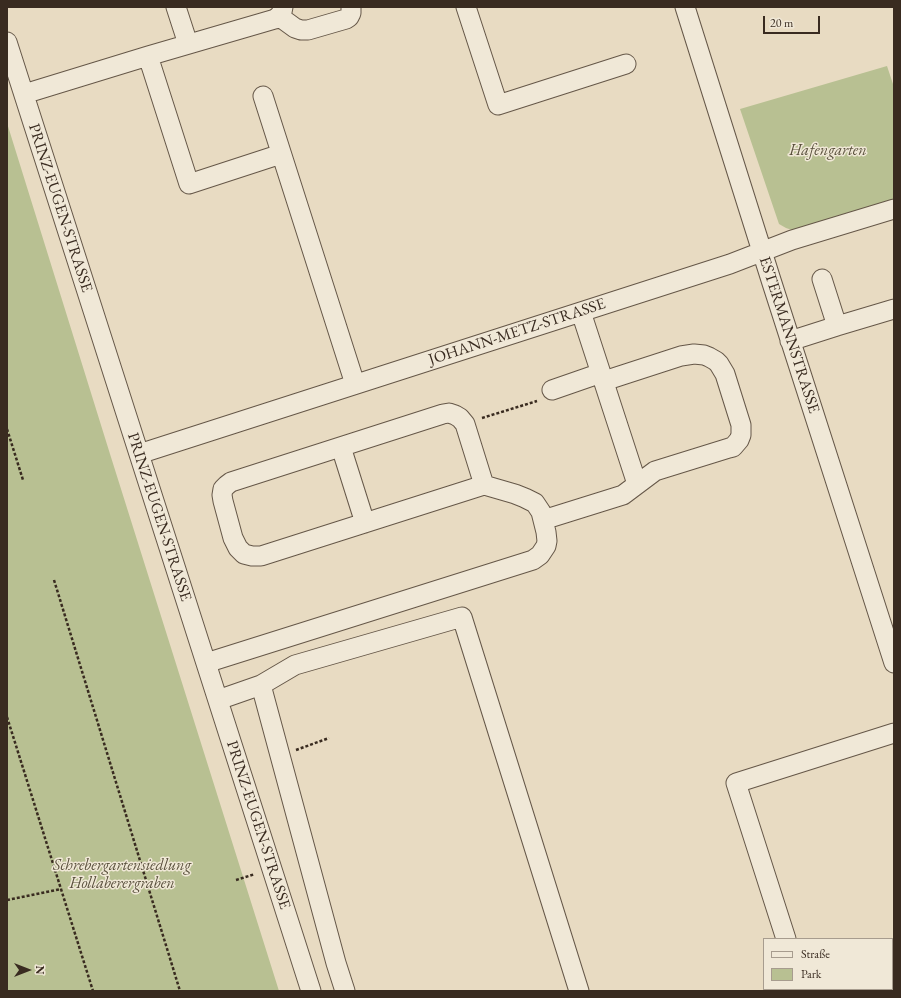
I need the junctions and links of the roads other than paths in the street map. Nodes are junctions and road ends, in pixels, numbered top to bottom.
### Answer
1 (176, 7) edge
2 (351, 7) edge
3 (466, 7) edge
4 (685, 7) edge
5 (279, 13) edge
6 (7, 42) edge
7 (188, 44) junction
8 (148, 56) junction
9 (626, 64) dead end
10 (24, 94) junction
11 (263, 96) dead end
12 (281, 154) junction
13 (894, 209) edge
14 (762, 252) junction
15 (822, 279) dead end
16 (894, 309) edge
17 (581, 312) junction
18 (837, 326) junction
19 (790, 341) junction
20 (602, 377) junction
21 (355, 384) junction
22 (552, 390) road end
23 (341, 447) junction
24 (139, 454) junction
25 (637, 484) junction
26 (484, 485) junction
27 (543, 520) junction
28 (365, 523) junction
29 (206, 663) junction
30 (894, 663) edge
31 (261, 685) junction
32 (218, 700) junction
33 (894, 733) edge
34 (786, 938) edge
35 (311, 991) edge
36 (345, 991) edge
37 (579, 991) edge

1 - 7 street
2 - 5 street
3 - 9 street
4 - 14 street, ESTERMANNSTRASSE
5 - 7 street
6 - 10 street, PRINZ-EUGEN-STRASSE
7 - 8 street
8 - 10 street
8 - 12 street
10 - 24 street, PRINZ-EUGEN-STRASSE
11 - 12 street
12 - 21 street
13 - 14 street, JOHANN-METZ-STRASSE
14 - 17 street, JOHANN-METZ-STRASSE
14 - 19 street, ESTERMANNSTRASSE
15 - 18 street
16 - 18 street
17 - 20 street
17 - 21 street, JOHANN-METZ-STRASSE
18 - 19 street
19 - 30 street, ESTERMANNSTRASSE
20 - 22 street
20 - 25 street
20 - 25 street
21 - 24 street, JOHANN-METZ-STRASSE
23 - 26 street
23 - 28 street
23 - 28 street
24 - 29 street, PRINZ-EUGEN-STRASSE
25 - 27 street
26 - 27 street
26 - 28 street
27 - 29 street
29 - 32 street, PRINZ-EUGEN-STRASSE
31 - 32 street
31 - 36 street
31 - 37 street
32 - 35 street, PRINZ-EUGEN-STRASSE
33 - 34 street

